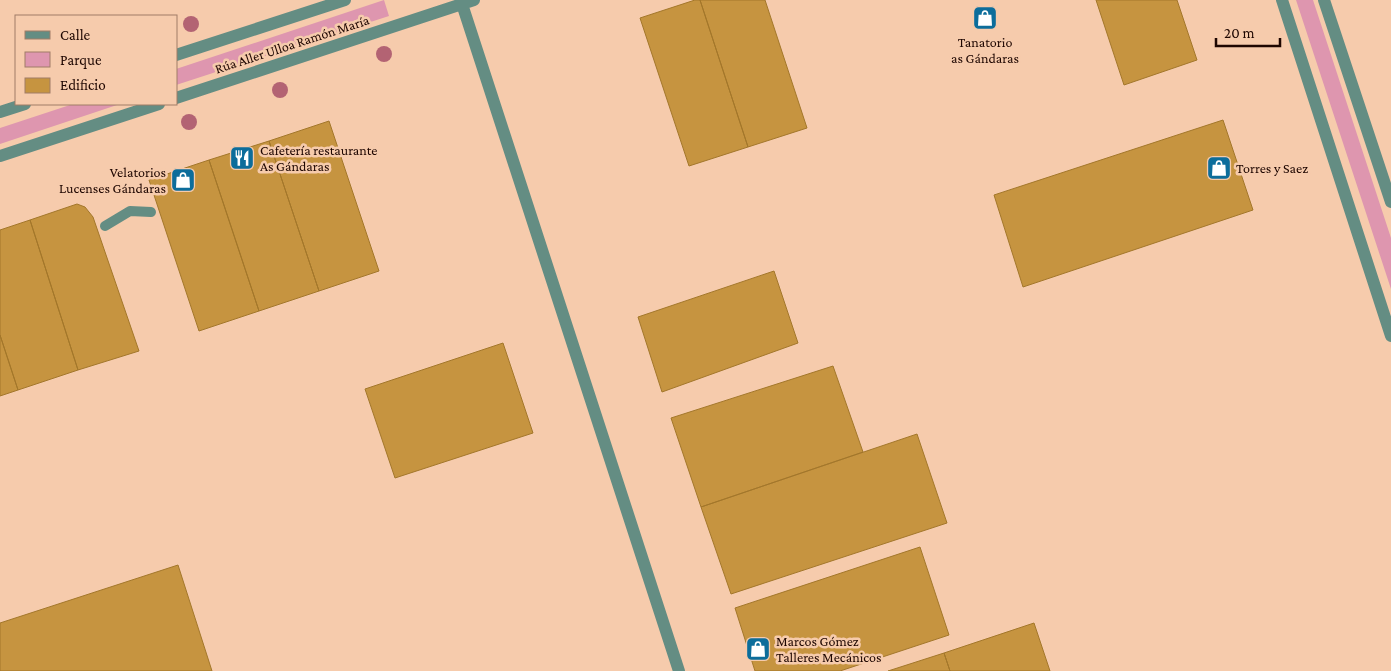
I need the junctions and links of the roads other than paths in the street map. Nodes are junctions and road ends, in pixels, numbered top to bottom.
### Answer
1 (345, 0) edge
2 (1282, 0) edge
3 (1324, 0) edge
4 (468, 2) edge
5 (178, 54) edge
6 (178, 97) edge
7 (22, 105) edge
8 (156, 105) edge
9 (0, 112) edge
10 (0, 156) edge
11 (1391, 202) edge
12 (151, 212) dead end
13 (105, 226) dead end
14 (1391, 336) edge
15 (679, 671) edge

1 - 5 street, Rúa Aller Ulloa Ramón María
2 - 14 street
3 - 11 street
4 - 6 street, Rúa Aller Ulloa Ramón María
4 - 15 street
7 - 9 street
8 - 10 street
12 - 13 lane

